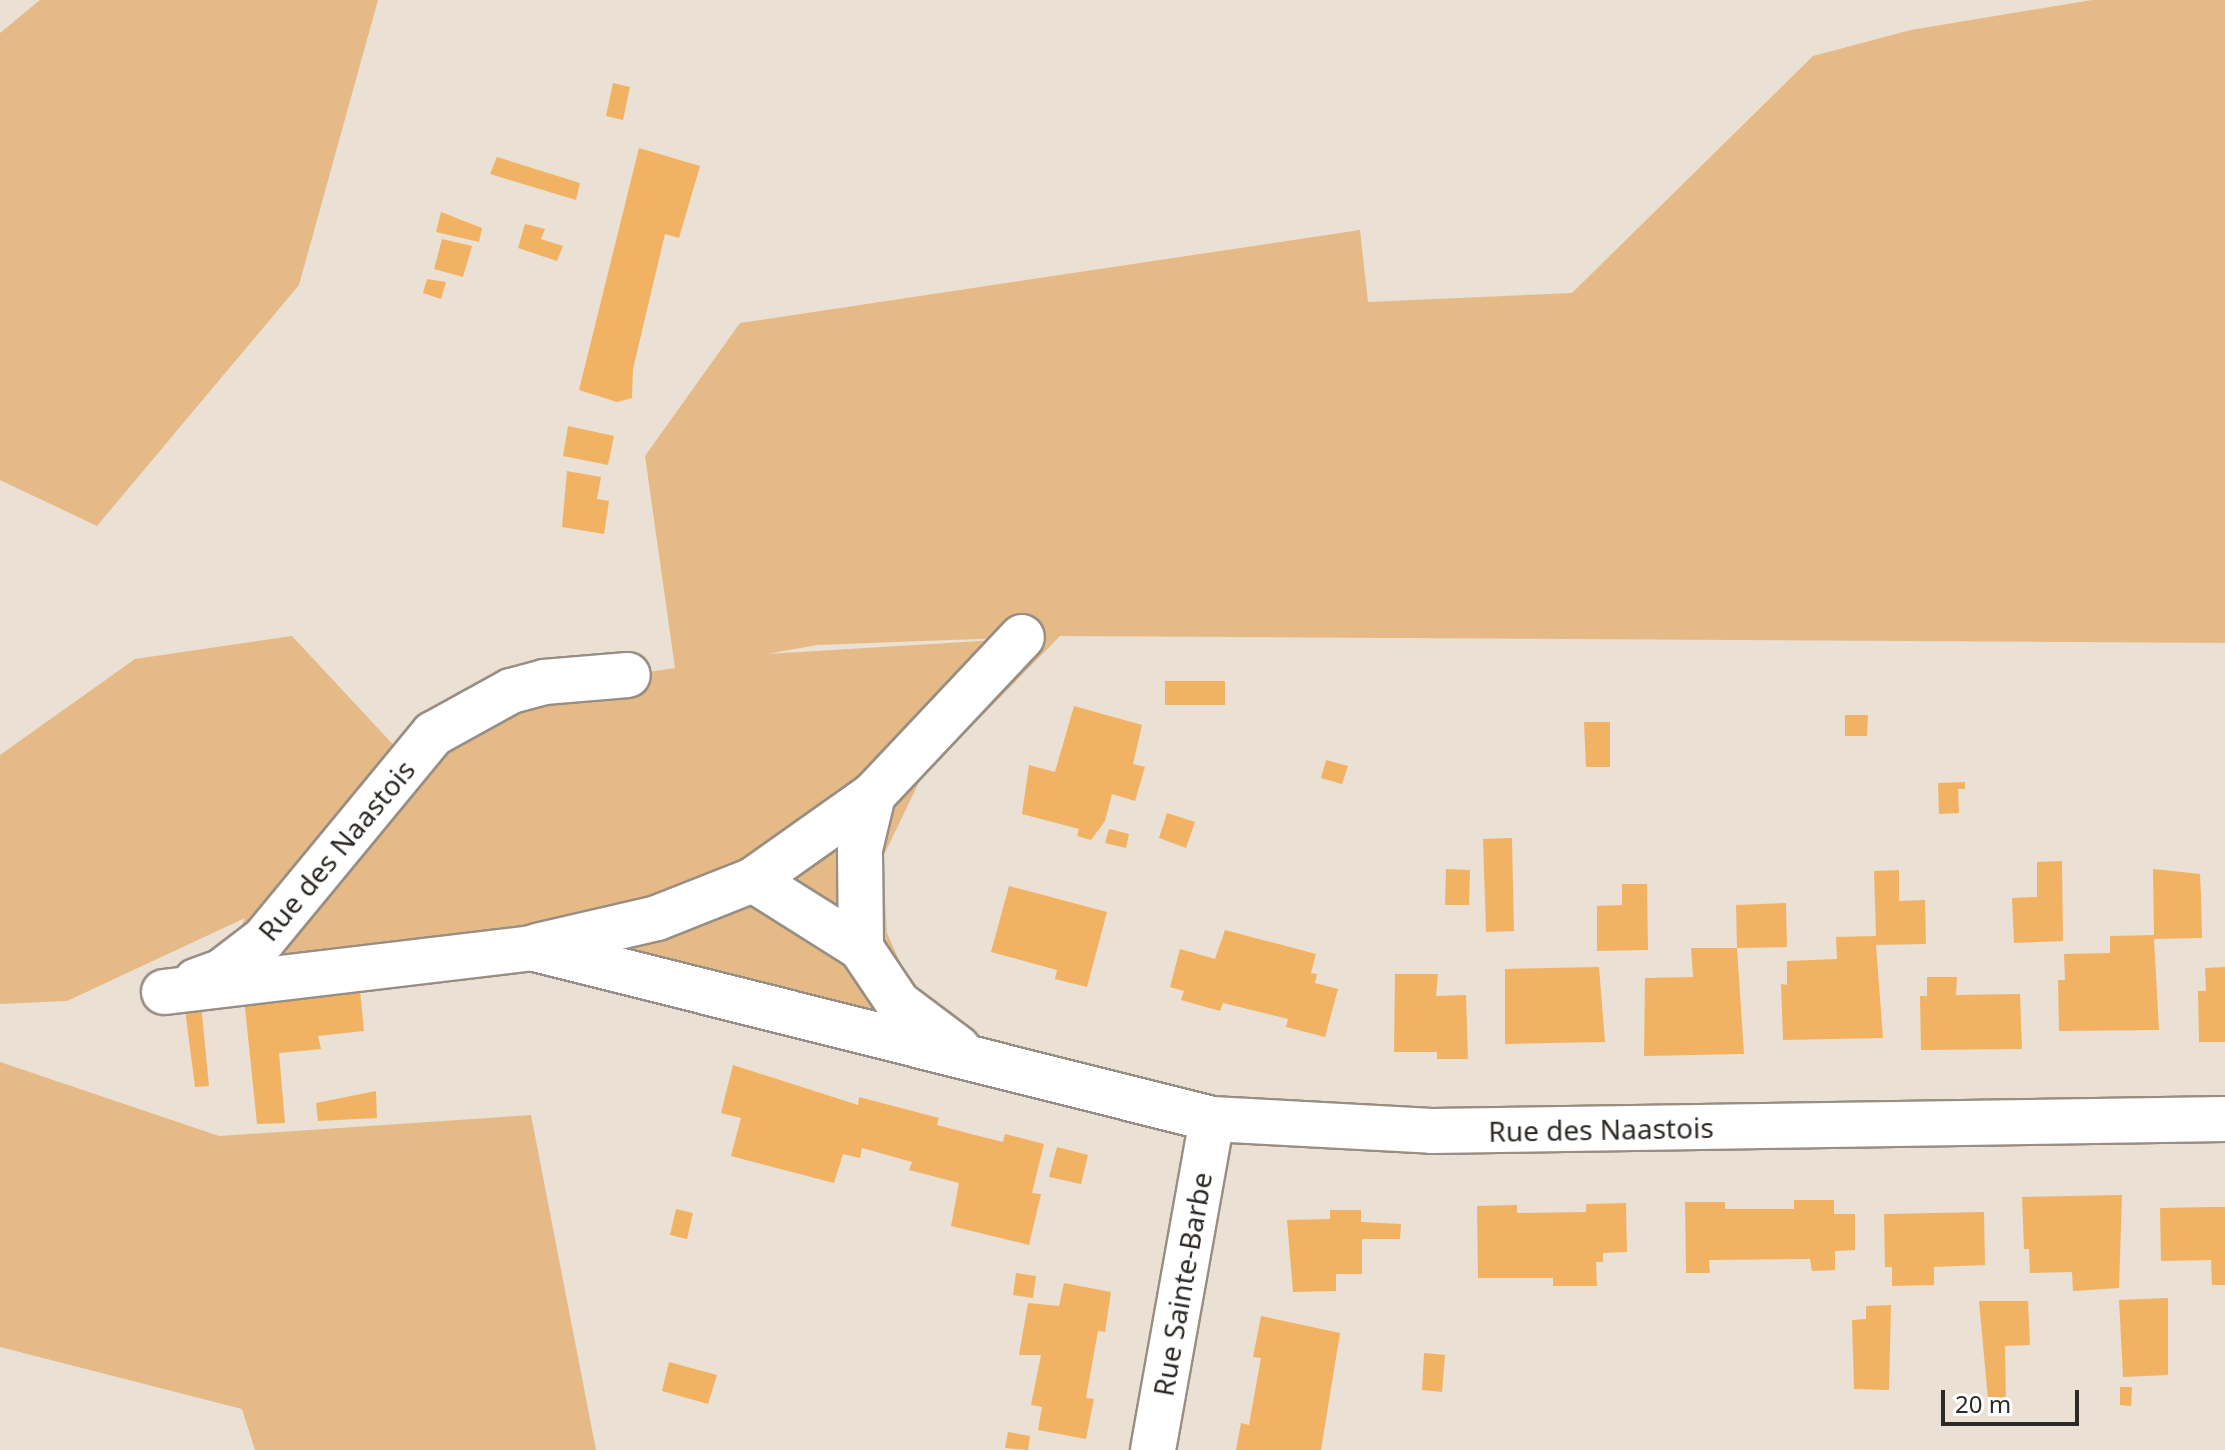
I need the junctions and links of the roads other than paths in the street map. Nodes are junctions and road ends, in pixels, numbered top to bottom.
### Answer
1 (1022, 637) dead end
2 (628, 675) dead end
3 (873, 795) junction
4 (753, 880) junction
5 (306, 893) junction
6 (531, 948) junction
7 (861, 948) junction
8 (333, 971) junction
9 (985, 1064) junction
10 (1212, 1119) junction
11 (2225, 1119) edge
12 (1153, 1450) edge

1 - 3 street, Rue des Naastois
2 - 5 street, Rue des Naastois
3 - 4 street, Rue des Naastois
3 - 7 street, Rue des Naastois
4 - 6 street, Rue des Naastois
4 - 7 street, Rue des Naastois
5 - 8 street
5 - 8 street, Rue des Naastois
6 - 8 street, Rue des Naastois
6 - 9 street, Rue des Naastois
7 - 9 street, Rue des Naastois
9 - 10 street, Rue des Naastois
10 - 11 street, Rue des Naastois
10 - 12 street, Rue Sainte-Barbe

